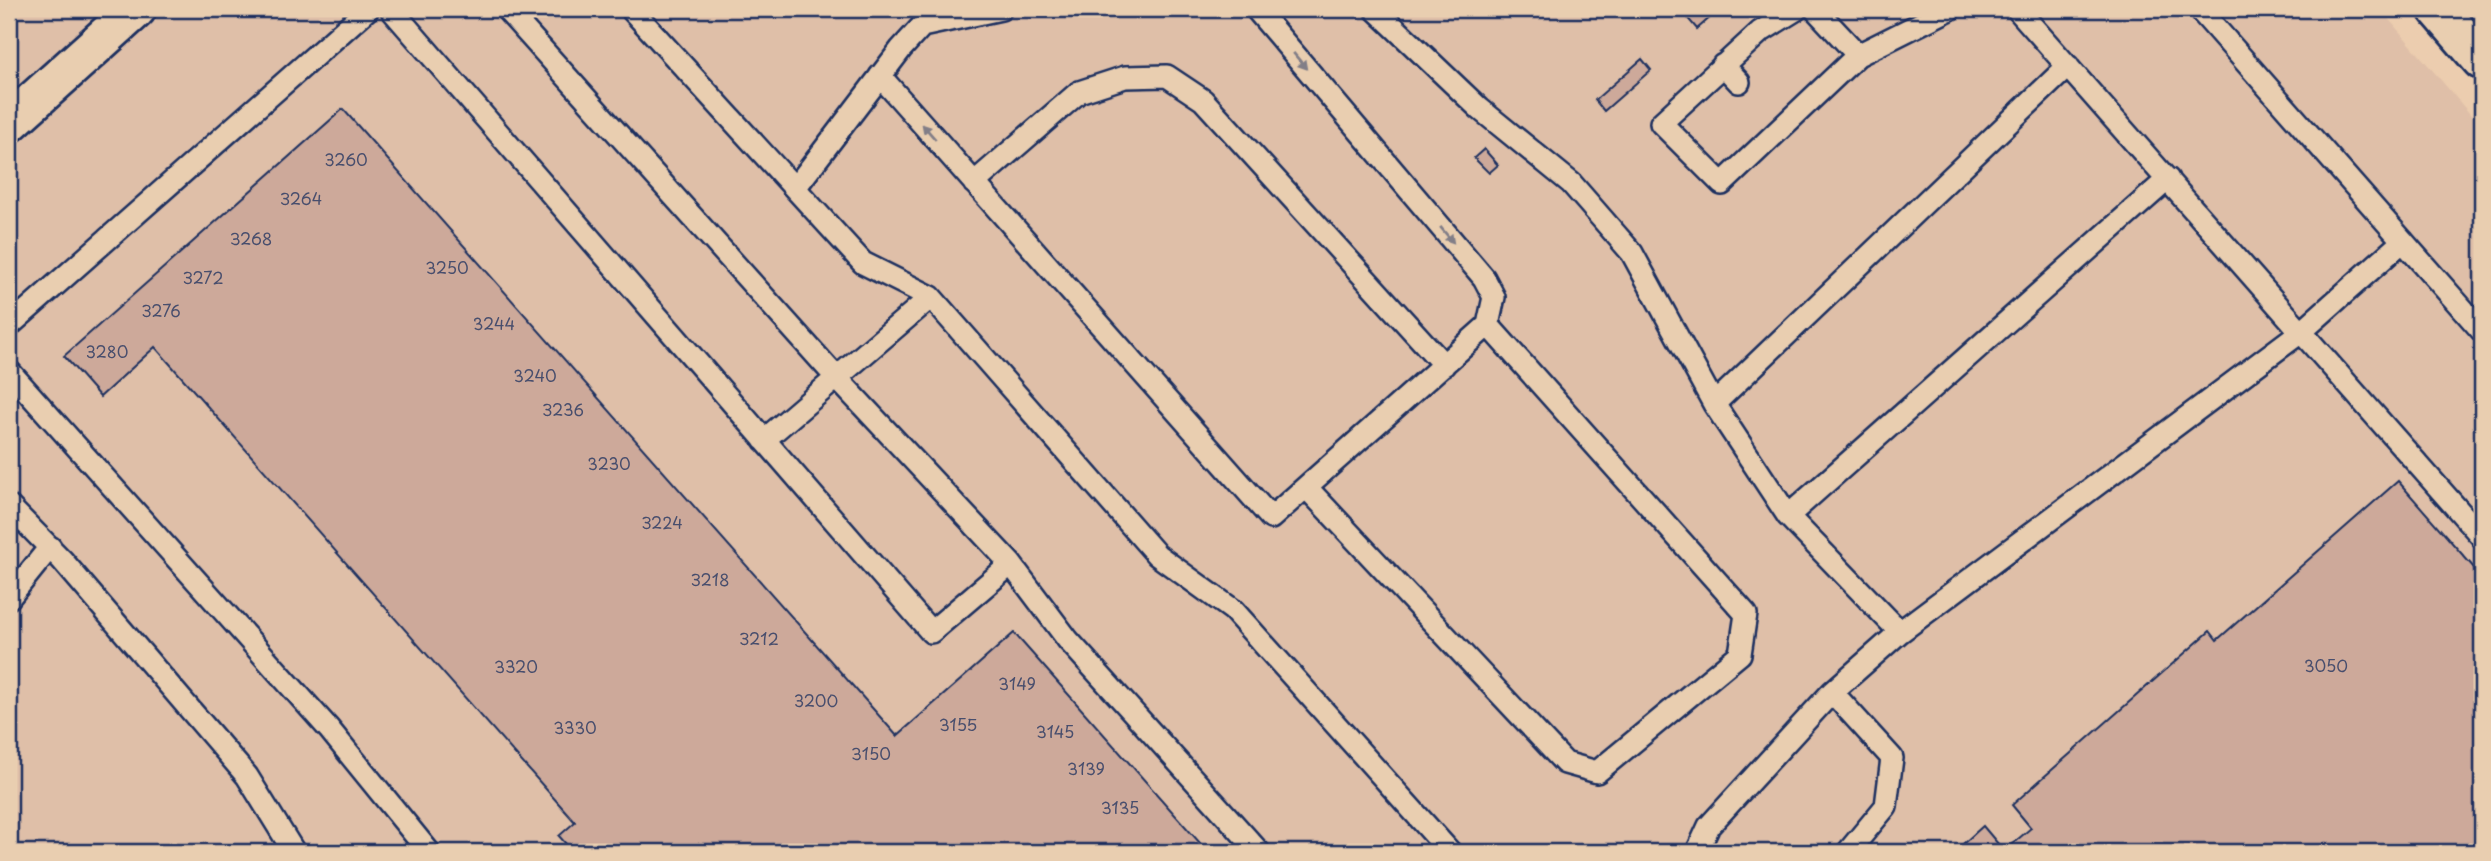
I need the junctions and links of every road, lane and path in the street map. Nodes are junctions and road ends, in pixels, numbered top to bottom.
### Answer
1 (136, 9) edge
2 (368, 9) edge
3 (391, 9) edge
4 (506, 9) edge
5 (631, 9) edge
6 (1001, 9) edge
7 (1256, 9) edge
8 (1375, 9) edge
9 (1797, 9) edge
10 (1815, 9) edge
11 (1950, 9) edge
12 (2017, 9) edge
13 (2199, 9) edge
14 (2438, 9) edge
15 (1760, 32) junction
16 (1776, 47) dead end
17 (1858, 55) junction
18 (2482, 60) edge
19 (1723, 65) junction
20 (2068, 66) junction
21 (880, 76) junction
22 (1739, 82) dead end
23 (9, 123) edge
24 (2168, 179) junction
25 (974, 183) junction
26 (795, 188) junction
27 (2403, 241) junction
28 (931, 297) junction
29 (9, 326) edge
30 (1489, 326) junction
31 (2302, 331) junction
32 (2482, 331) edge
33 (1444, 365) junction
34 (9, 370) edge
35 (835, 376) junction
36 (1714, 404) junction
37 (764, 440) junction
38 (1306, 487) junction
39 (9, 506) edge
40 (1788, 516) junction
41 (2482, 537) edge
42 (50, 547) junction
43 (1011, 564) junction
44 (9, 598) edge
45 (1900, 632) junction
46 (1832, 692) junction
47 (293, 852) edge
48 (429, 852) edge
49 (1259, 852) edge
50 (1450, 852) edge
51 (1697, 852) edge
52 (1848, 852) edge

1 - 23 street
2 - 29 lane
3 - 37 lane
4 - 35 lane
5 - 26 lane
6 - 21 lane
7 -> 30 lane
8 - 36 lane
9 - 15 lane
10 - 17 lane
11 - 17 lane
12 - 20 lane
13 - 27 lane
14 - 18 street
15 - 16 lane
15 - 19 lane
17 - 19 lane
19 - 22 lane
20 - 24 lane
20 - 36 lane
25 -> 21 lane
21 - 26 lane
24 - 31 lane
24 - 40 lane
25 - 33 lane
25 - 38 lane
26 - 28 lane
27 - 31 lane
27 - 32 lane
28 - 35 lane
28 - 50 lane
30 - 33 lane
30 - 38 lane
31 - 41 lane
31 - 45 lane
33 - 38 lane
34 - 48 lane
35 - 37 lane
35 - 43 lane
36 - 40 lane
37 - 43 lane
39 - 42 lane
40 - 45 lane
42 - 44 lane
42 - 47 lane
43 - 49 lane
45 - 46 lane
46 - 51 lane
46 - 52 lane

